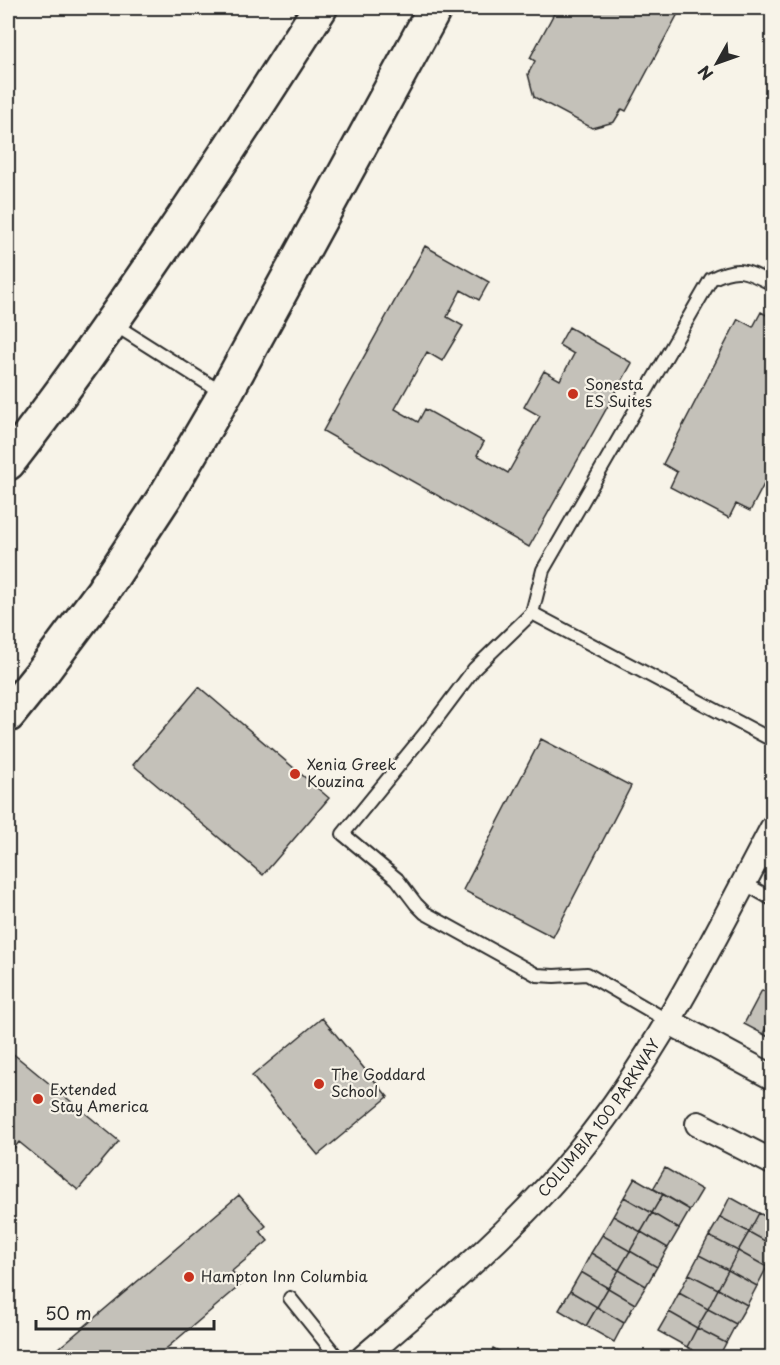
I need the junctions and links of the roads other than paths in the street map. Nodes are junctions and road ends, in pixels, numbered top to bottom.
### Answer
1 (320, 8) edge
2 (435, 8) edge
3 (772, 284) edge
4 (112, 323) junction
5 (225, 394) junction
6 (8, 464) edge
7 (532, 613) junction
8 (8, 716) edge
9 (772, 740) edge
10 (772, 829) edge
11 (744, 884) junction
12 (772, 899) edge
13 (668, 1021) junction
14 (772, 1077) edge
15 (698, 1124) dead end
16 (772, 1162) edge
17 (290, 1298) dead end
18 (338, 1358) edge
19 (363, 1358) edge

1 - 4 highway
2 - 5 highway
3 - 7 lane
4 - 5 lane
4 - 6 highway
5 - 8 highway
7 - 9 lane
7 - 13 lane
10 - 11 street, COLUMBIA 100 PARKWAY
11 - 12 lane
11 - 13 street, COLUMBIA 100 PARKWAY
13 - 14 street
13 - 19 street, COLUMBIA 100 PARKWAY
15 - 16 street
17 - 18 lane

